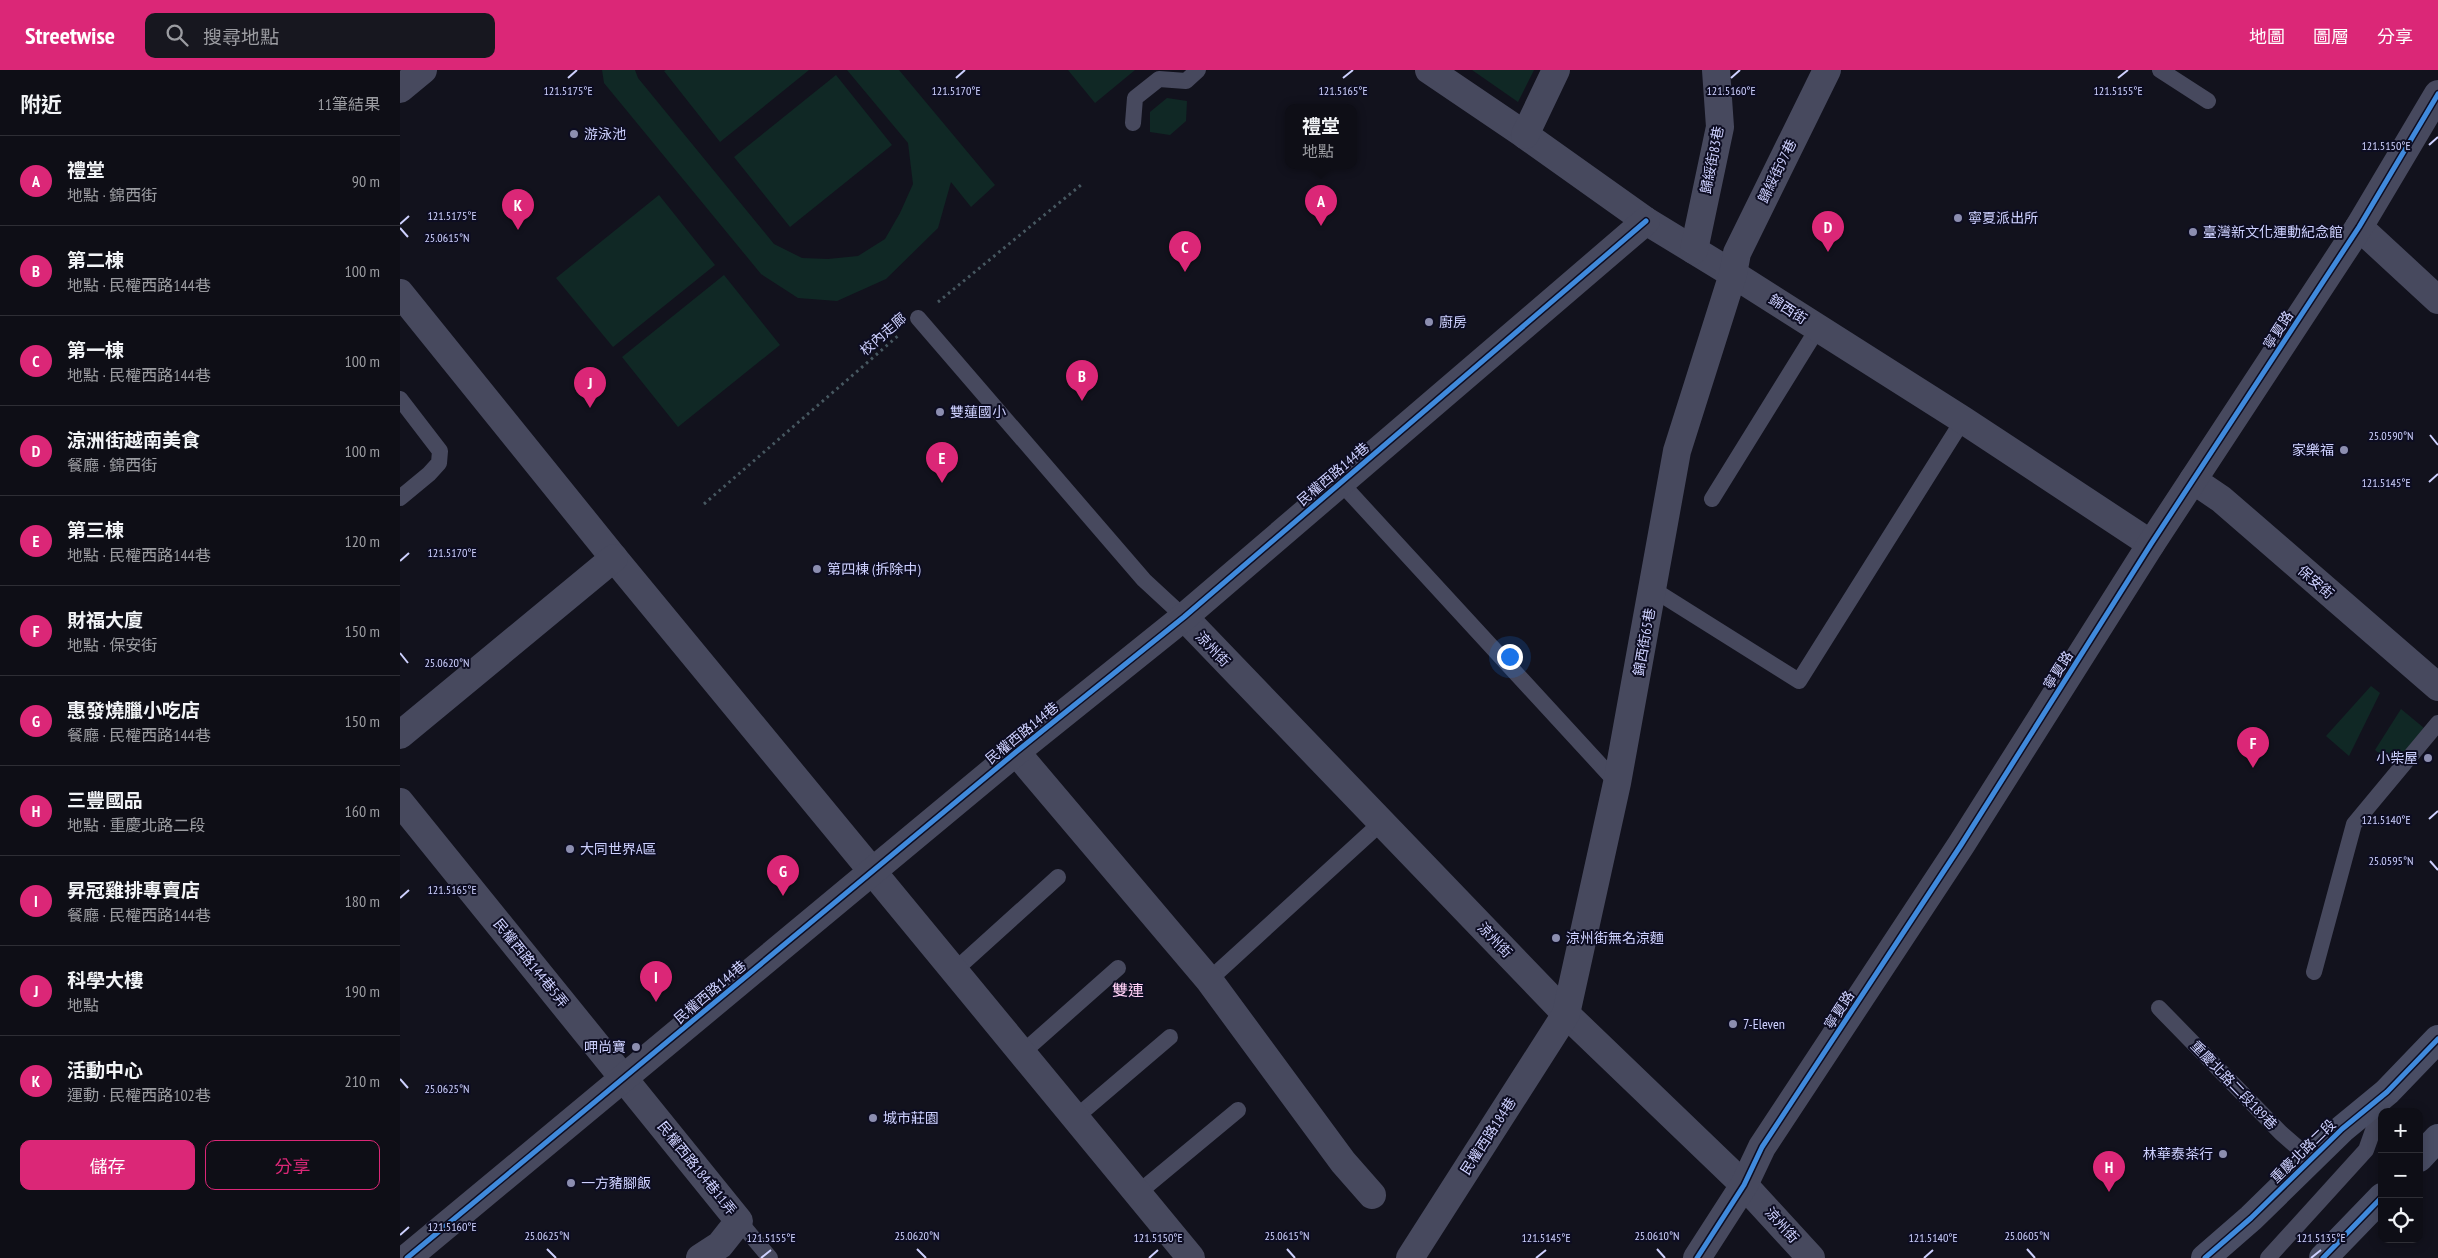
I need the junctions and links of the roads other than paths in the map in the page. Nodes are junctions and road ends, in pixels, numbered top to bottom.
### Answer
1 (423, 70) edge
2 (1198, 70) edge
3 (1429, 70) edge
4 (1556, 70) edge
5 (1716, 70) edge
6 (1827, 70) edge
7 (2160, 70) edge
8 (400, 89) edge
9 (2438, 94) edge
10 (2208, 101) dead end
11 (1132, 122) dead end
12 (1525, 135) junction
13 (1646, 221) junction
14 (2359, 226) junction
15 (1694, 250) junction
16 (1733, 274) junction
17 (2438, 300) edge
18 (403, 302) edge
19 (918, 318) road end
20 (1818, 328) junction
21 (400, 400) edge
22 (1963, 420) junction
23 (2193, 480) junction
24 (1341, 483) junction
25 (400, 498) edge
26 (1712, 499) dead end
27 (2151, 544) junction
28 (614, 558) junction
29 (1654, 590) junction
30 (1184, 617) junction
31 (2438, 687) edge
32 (2438, 723) edge
33 (400, 735) edge
34 (1016, 752) junction
35 (1617, 783) junction
36 (400, 802) edge
37 (1382, 822) junction
38 (872, 871) junction
39 (1058, 877) dead end
40 (1118, 968) dead end
41 (954, 970) junction
42 (2314, 972) dead end
43 (1209, 980) junction
44 (2159, 1008) dead end
45 (1566, 1014) junction
46 (1170, 1037) dead end
47 (2438, 1039) edge
48 (1022, 1053) junction
49 (624, 1077) junction
50 (2387, 1092) junction
51 (1238, 1110) dead end
52 (1076, 1118) junction
53 (2438, 1138) edge
54 (2423, 1154) edge
55 (2312, 1160) junction
56 (1744, 1185) junction
57 (1138, 1193) junction
58 (1372, 1195) dead end
59 (2381, 1198) edge
60 (740, 1221) junction
61 (407, 1258) edge
62 (700, 1258) edge
63 (770, 1258) edge
64 (1191, 1258) edge
65 (1410, 1258) edge
66 (1698, 1258) edge
67 (1811, 1258) edge
68 (2205, 1258) edge
69 (2268, 1258) edge
70 (2323, 1258) edge

1 - 8 street
2 - 11 lane
3 - 12 street, 錦西街
4 - 12 street
5 - 15 street, 歸綏街83巷
6 - 16 street, 歸綏街97巷
7 - 10 lane
9 - 14 street, 寧夏路
12 - 13 street, 錦西街
13 - 15 street, 錦西街
13 - 24 street, 民權西路144巷
14 - 17 street
14 - 23 street, 寧夏路
15 - 16 street, 錦西街
16 - 20 street, 錦西街
16 - 29 street, 錦西街65巷
18 - 28 street
19 - 30 lane
20 - 22 street, 錦西街
20 - 26 lane
21 - 25 lane
22 - 27 street, 錦西街
22 - 29 lane
23 - 27 street, 寧夏路
23 - 31 street, 保安街
24 - 30 street, 民權西路144巷
24 - 35 lane
27 - 56 street, 寧夏路
28 - 33 street
28 - 38 street
29 - 35 street, 錦西街65巷
30 - 34 street, 民權西路144巷
30 - 37 street, 涼州街
32 - 42 lane
34 - 38 street, 民權西路144巷
34 - 43 street
35 - 45 street, 錦西街65巷
36 - 49 street, 民權西路144巷5弄
37 - 43 lane
37 - 45 street, 涼州街
38 - 41 street
38 - 49 street, 民權西路144巷
39 - 41 lane
40 - 48 lane
41 - 48 street
43 - 58 street
44 - 55 lane, 重慶北路二段189巷
45 - 56 street, 涼州街
45 - 65 street, 民權西路184巷
46 - 52 lane
47 - 50 main road, 重慶北路二段
48 - 52 street
49 - 60 street, 民權西路184巷11弄
49 - 61 street, 民權西路144巷
50 - 55 main road, 重慶北路二段
50 - 69 lane
51 - 57 lane
52 - 57 street
53 - 54 main road
55 - 68 main road, 重慶北路二段
56 - 66 street, 寧夏路
56 - 67 street, 涼州街
57 - 64 street
59 - 70 main road
60 - 62 street
60 - 63 lane, 民權西路184巷11弄

